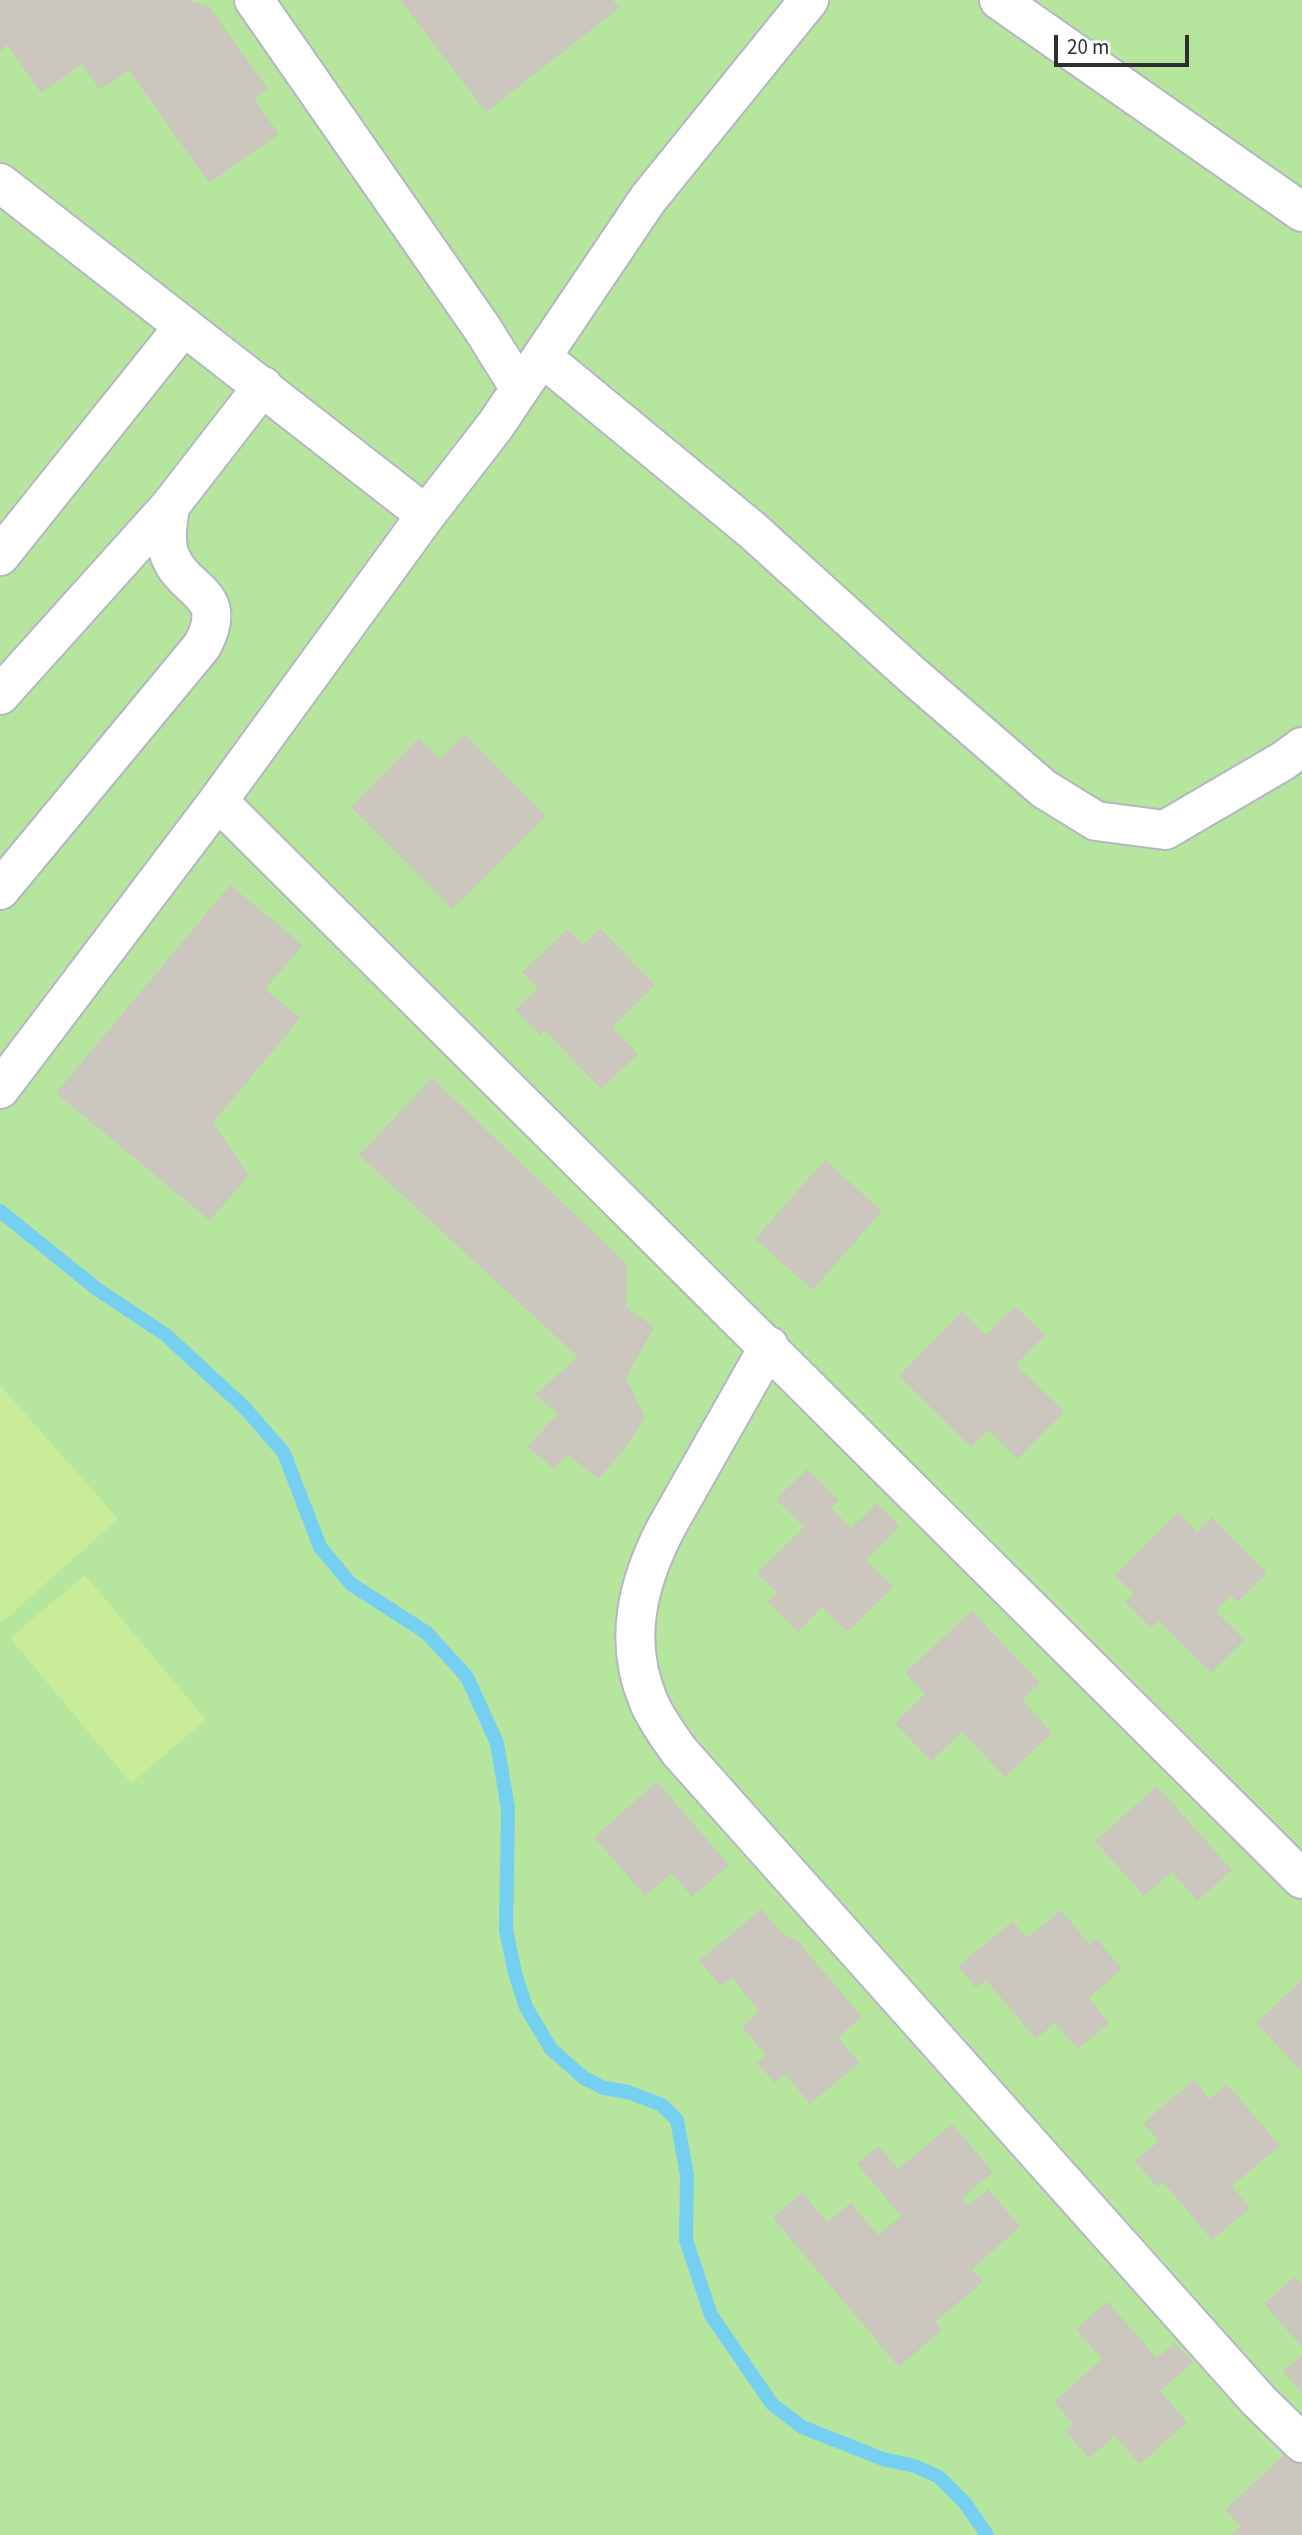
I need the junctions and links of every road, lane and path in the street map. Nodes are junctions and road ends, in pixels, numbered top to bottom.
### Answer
1 (254, 0) edge
2 (808, 0) edge
3 (999, 0) edge
4 (0, 183) edge
5 (1302, 212) edge
6 (184, 326) junction
7 (542, 357) junction
8 (263, 386) junction
9 (520, 389) junction
10 (170, 506) junction
11 (426, 515) junction
12 (0, 556) edge
13 (0, 695) edge
14 (1302, 747) edge
15 (218, 801) junction
16 (0, 890) edge
17 (0, 1089) edge
18 (769, 1346) junction
19 (1302, 1879) edge
20 (1302, 2443) edge

1 - 9 street
2 - 7 street
3 - 5 street
4 - 6 street
6 - 8 street
6 - 12 street
7 - 9 street
7 - 14 street
8 - 10 street
8 - 11 street
9 - 11 street
10 - 13 street
10 - 16 street
11 - 15 street
15 - 17 street
15 - 18 street
18 - 19 street
18 - 20 street

